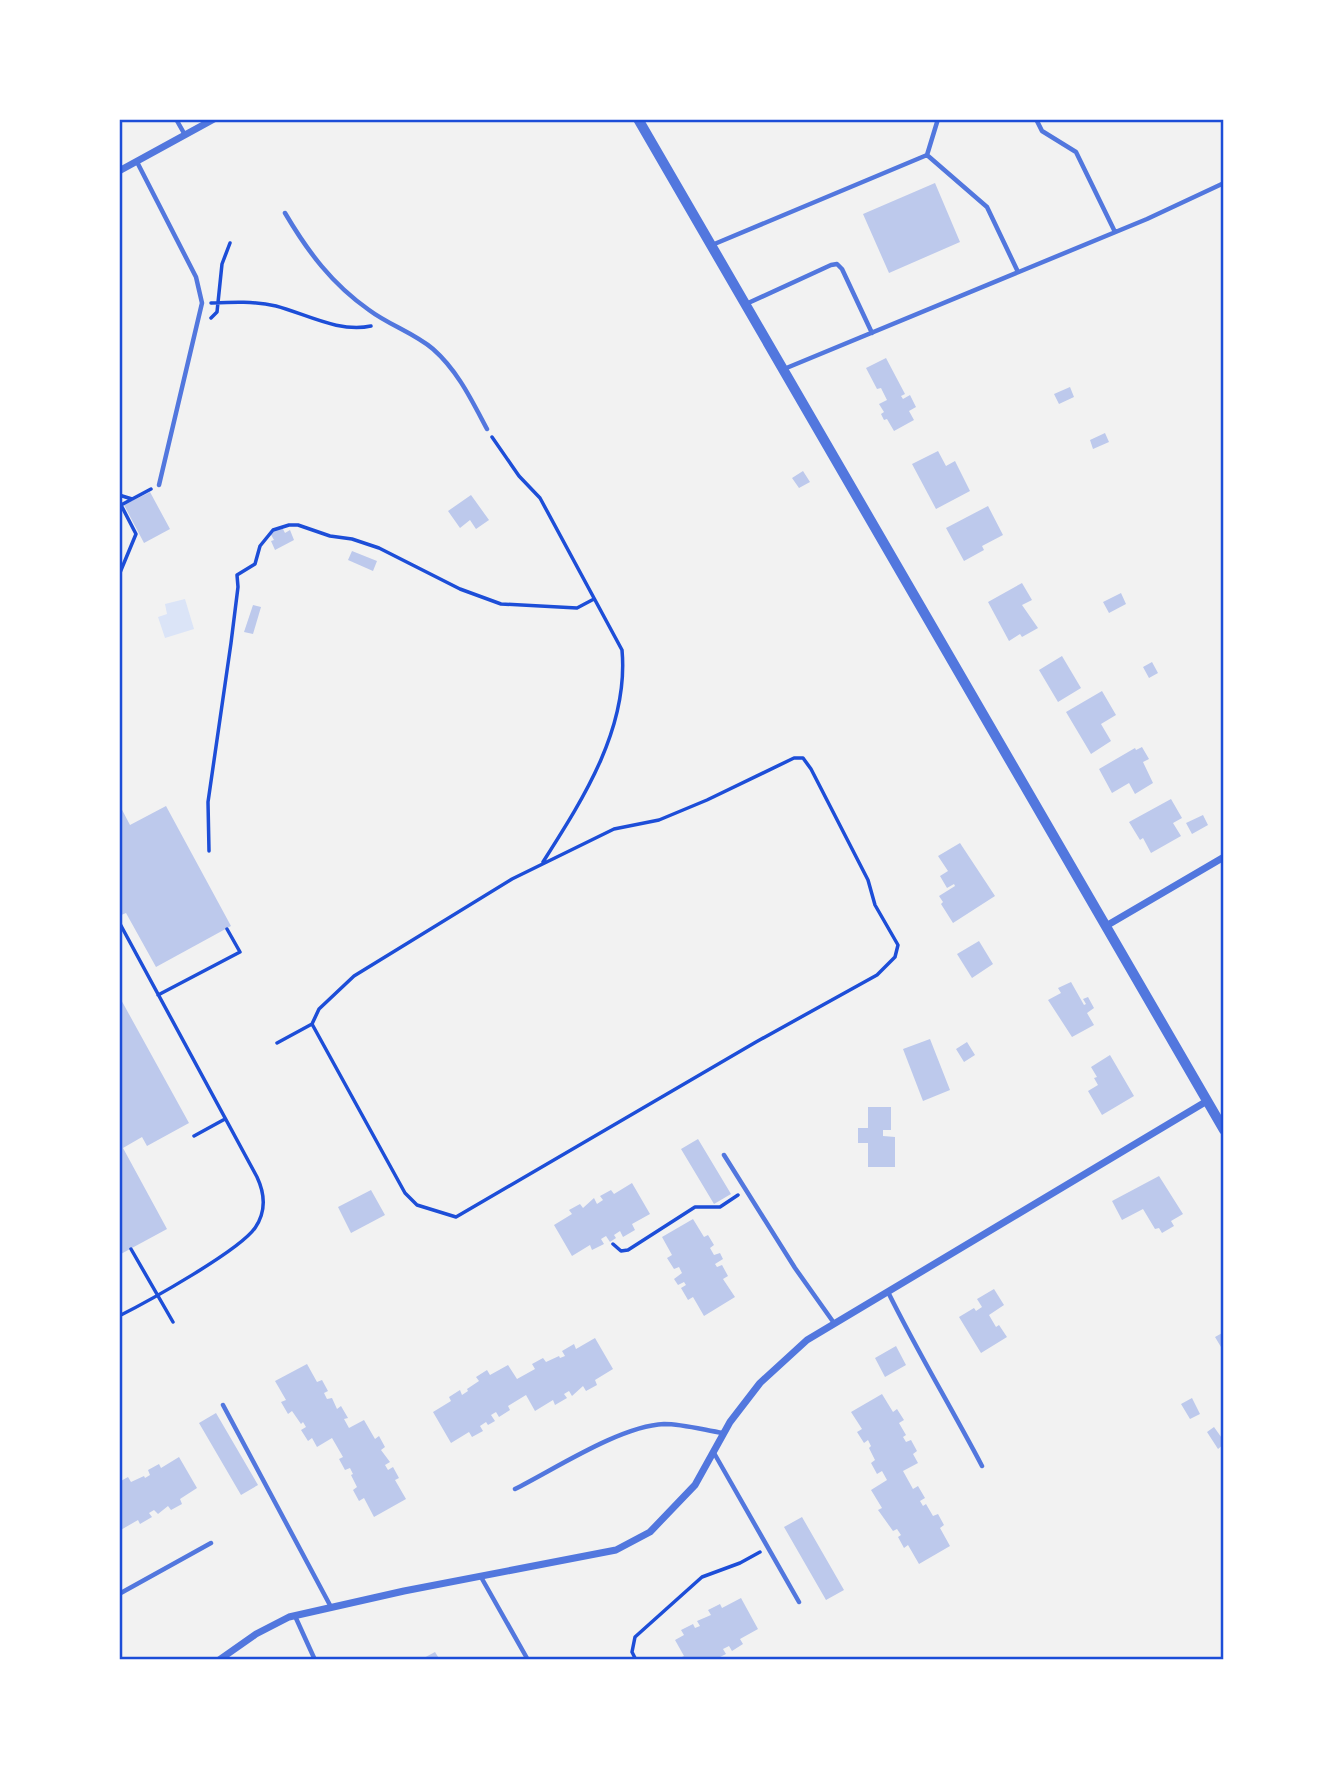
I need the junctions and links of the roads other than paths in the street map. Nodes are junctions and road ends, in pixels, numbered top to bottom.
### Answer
1 (176, 119) edge
2 (214, 119) edge
3 (638, 119) edge
4 (938, 119) edge
5 (1036, 119) edge
6 (184, 135) junction
7 (927, 155) junction
8 (136, 161) junction
9 (119, 171) edge
10 (1224, 183) edge
11 (285, 214) dead end
12 (1115, 232) junction
13 (711, 245) junction
14 (1018, 272) junction
15 (745, 304) junction
16 (872, 333) junction
17 (783, 370) junction
18 (487, 429) road end
19 (159, 485) road end
20 (1224, 857) edge
21 (1106, 926) junction
22 (1207, 1101) junction
23 (1224, 1130) edge
24 (724, 1155) dead end
25 (888, 1292) junction
26 (835, 1324) junction
27 (223, 1405) dead end
28 (724, 1433) junction
29 (713, 1452) junction
30 (982, 1466) dead end
31 (515, 1489) dead end
32 (211, 1543) dead end
33 (480, 1576) junction
34 (119, 1594) edge
35 (799, 1602) dead end
36 (331, 1608) junction
37 (295, 1616) junction
38 (219, 1660) edge
39 (315, 1660) edge
40 (528, 1660) edge

1 - 6 lane
2 - 6 street
3 - 13 street
4 - 7 lane
5 - 12 lane
6 - 8 street
7 - 13 lane
7 - 14 lane
8 - 9 street
8 - 19 lane
10 - 12 lane
11 - 18 lane
12 - 14 lane
13 - 15 street
14 - 16 lane
15 - 16 lane
15 - 17 street
16 - 17 lane
17 - 21 street
20 - 21 street
21 - 22 street
22 - 23 street
22 - 25 street
24 - 26 lane
25 - 26 street
25 - 30 lane
26 - 28 street
27 - 36 lane
28 - 29 street
28 - 31 lane
29 - 33 street
29 - 35 lane
32 - 34 lane
33 - 36 street
33 - 40 lane
36 - 37 street
37 - 38 street
37 - 39 lane

